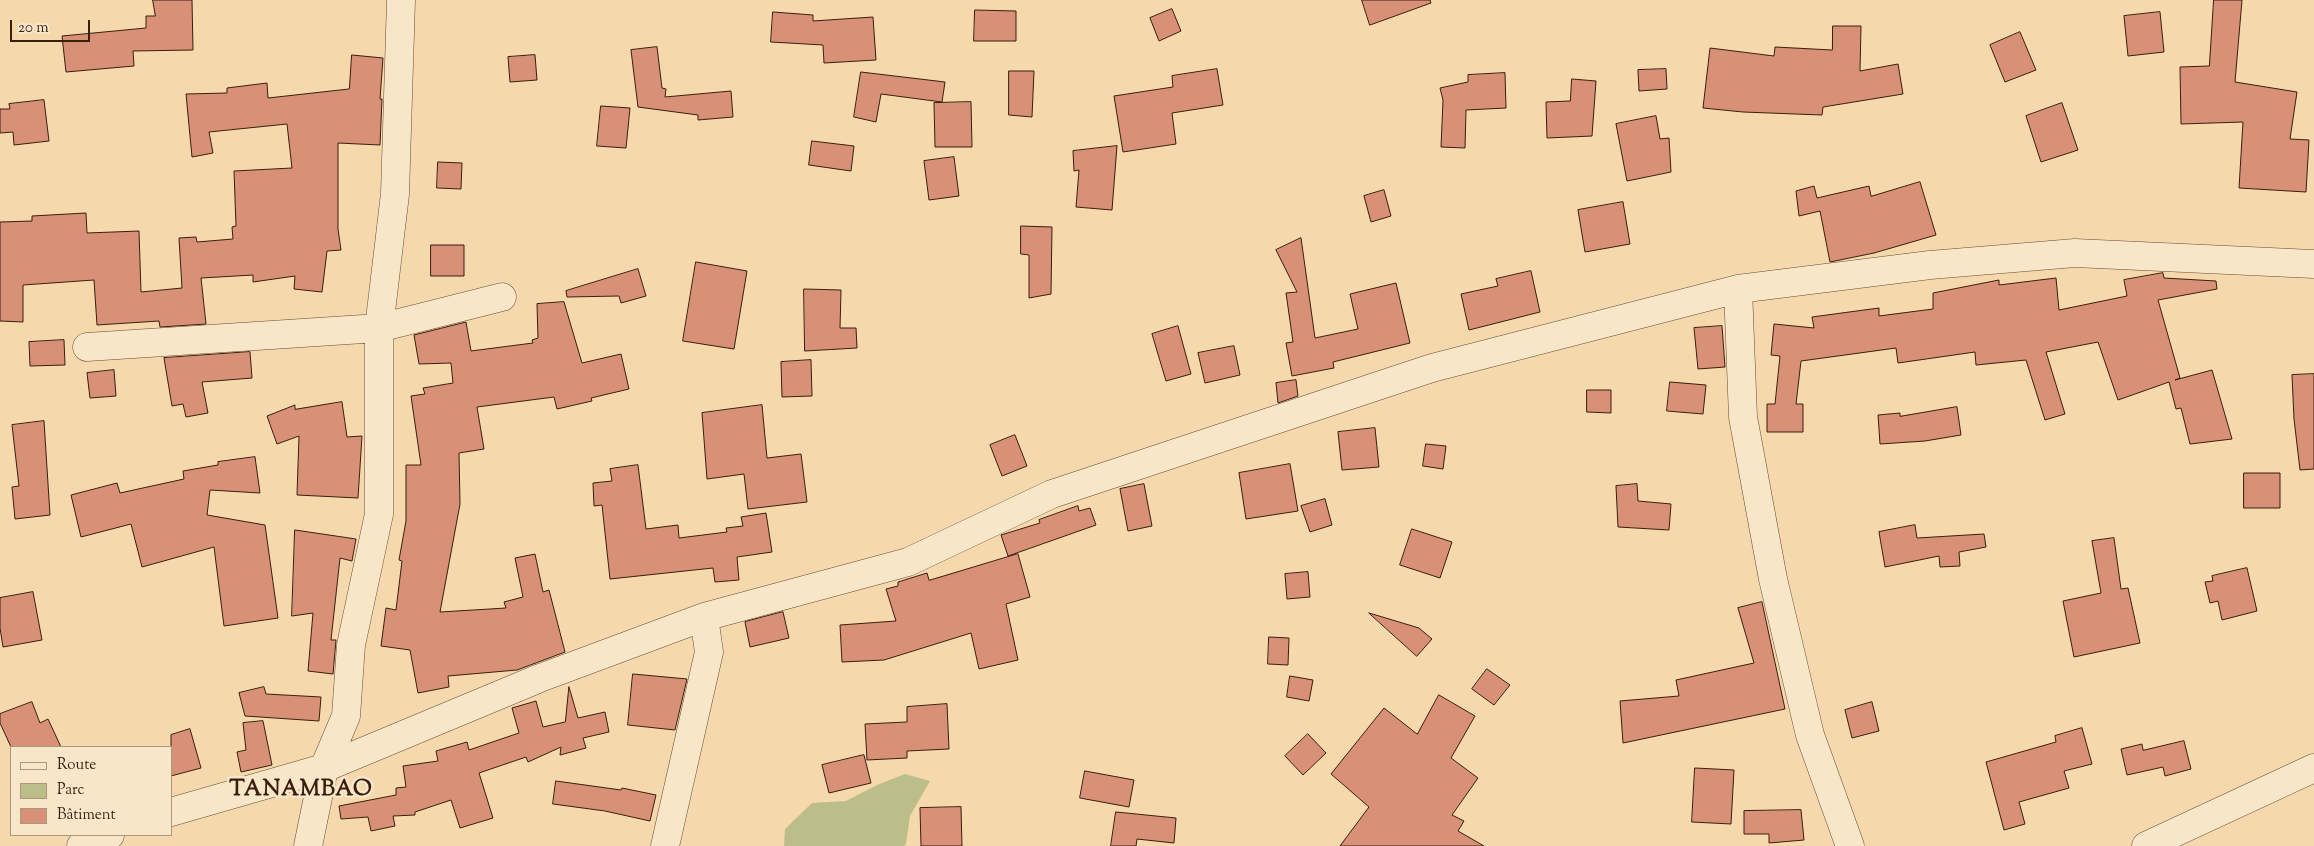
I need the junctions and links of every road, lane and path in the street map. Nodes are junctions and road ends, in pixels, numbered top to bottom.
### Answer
1 (401, 0) edge
2 (2314, 264) edge
3 (1738, 289) junction
4 (502, 297) dead end
5 (379, 328) junction
6 (87, 347) dead end
7 (704, 617) junction
8 (324, 768) junction
9 (2314, 768) edge
10 (172, 812) edge
11 (107, 836) edge
12 (81, 846) edge
13 (308, 846) edge
14 (665, 846) edge
15 (1850, 846) edge
16 (2146, 846) edge

1 - 5 street
2 - 3 street
3 - 7 street
3 - 15 street
4 - 5 street
5 - 6 street
5 - 8 street
7 - 8 street
7 - 14 street
8 - 10 street
8 - 13 street
9 - 16 street
11 - 12 street

